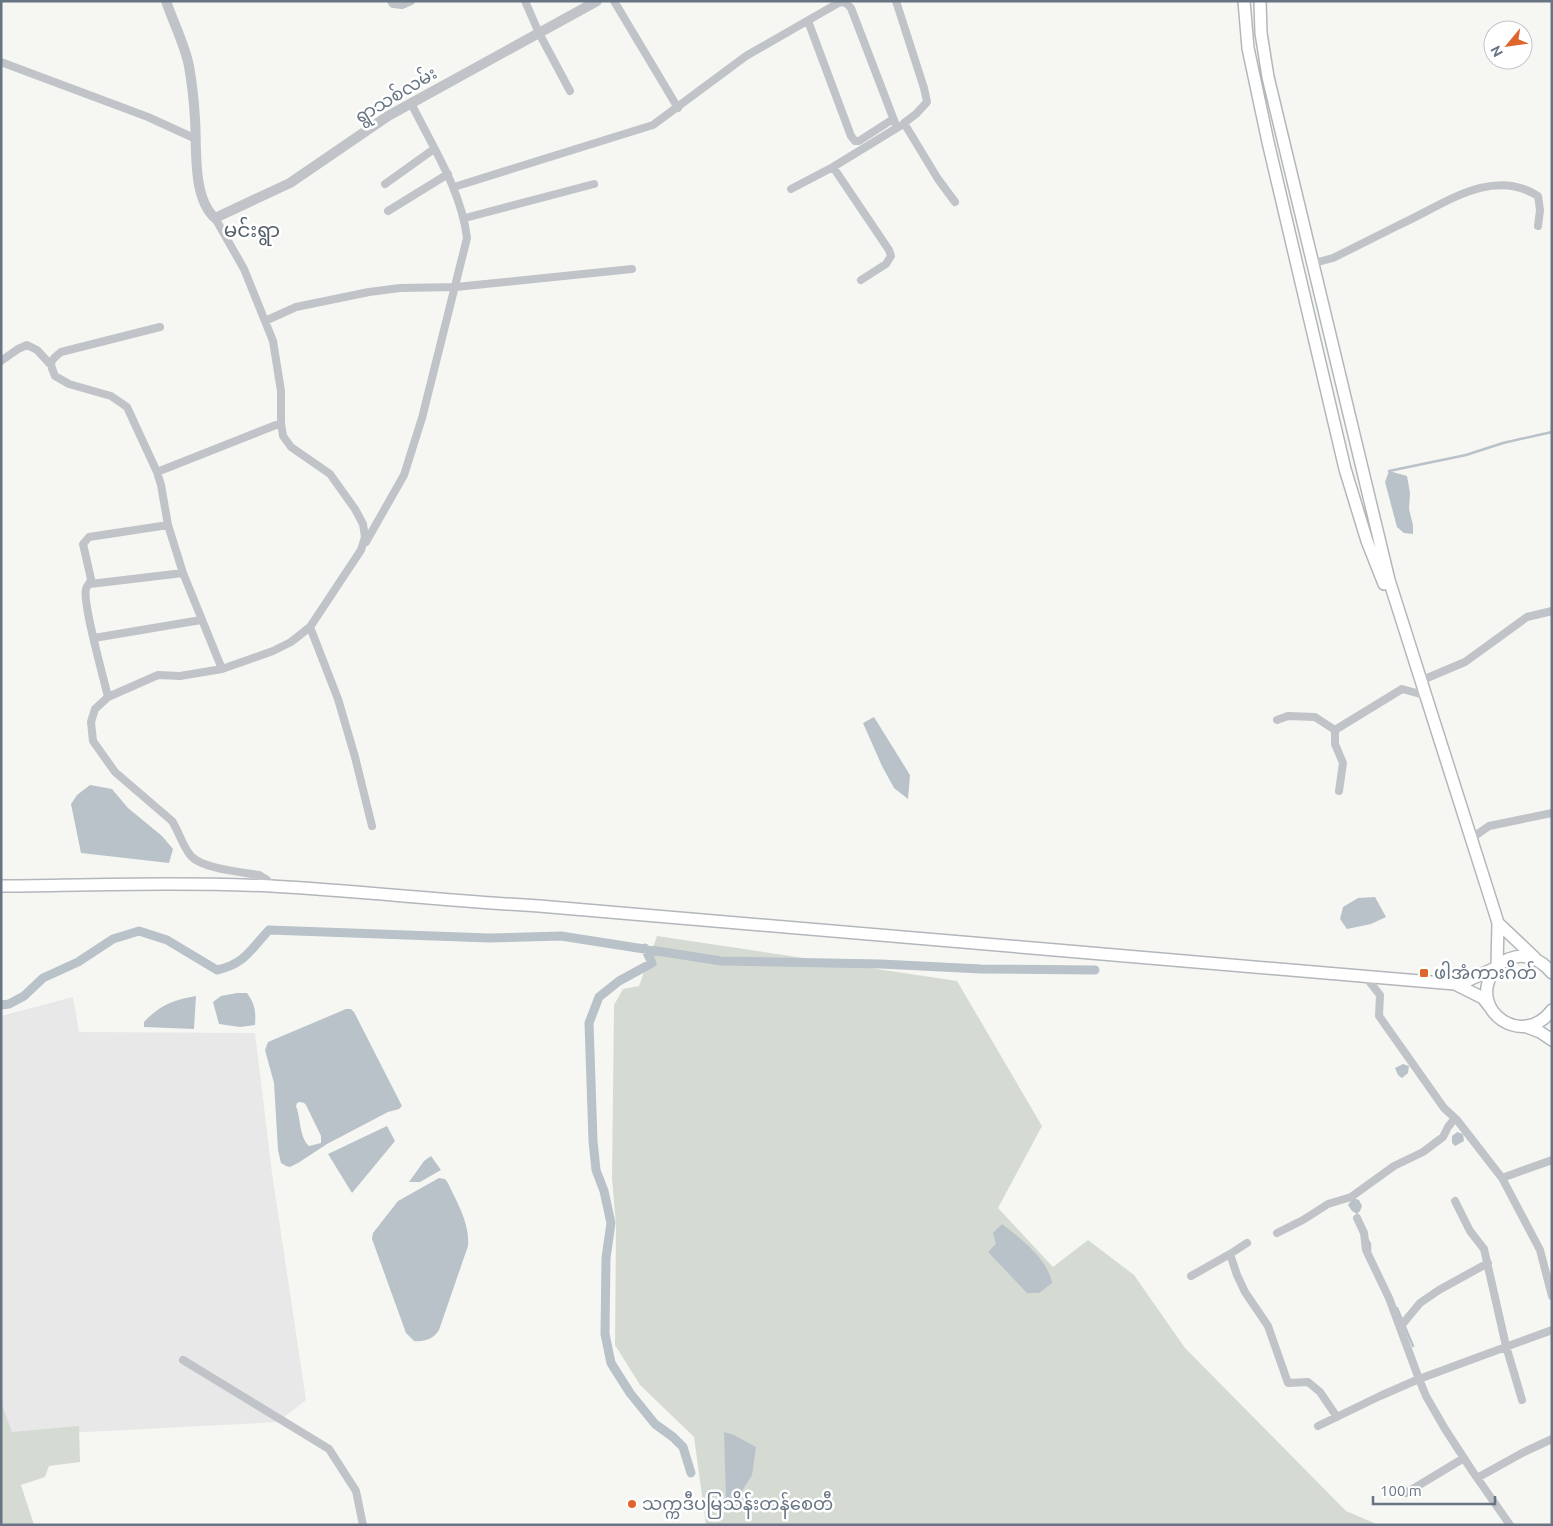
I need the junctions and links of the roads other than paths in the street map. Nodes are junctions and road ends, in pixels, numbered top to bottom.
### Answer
1 (166, 1) edge
2 (391, 1) edge
3 (411, 1) edge
4 (525, 1) edge
5 (597, 1) edge
6 (614, 1) edge
7 (896, 1) edge
8 (1244, 1) edge
9 (1260, 1) edge
10 (808, 22) junction
11 (539, 33) junction
12 (1, 62) edge
13 (570, 91) dead end
14 (411, 103) junction
15 (678, 108) junction
16 (893, 119) junction
17 (900, 126) junction
18 (196, 139) junction
19 (434, 149) junction
20 (832, 167) junction
21 (448, 174) junction
22 (385, 184) dead end
23 (594, 184) dead end
24 (454, 187) junction
25 (791, 189) dead end
26 (956, 202) dead end
27 (388, 211) dead end
28 (215, 218) junction
29 (465, 218) junction
30 (1538, 226) dead end
31 (1314, 263) junction
32 (632, 269) dead end
33 (861, 280) dead end
34 (456, 287) junction
35 (265, 321) junction
36 (160, 327) dead end
37 (1, 361) edge
38 (50, 364) junction
39 (281, 423) junction
40 (157, 472) junction
41 (168, 525) junction
42 (361, 550) junction
43 (183, 573) junction
44 (90, 584) junction
45 (1552, 611) edge
46 (201, 620) junction
47 (310, 627) junction
48 (94, 638) junction
49 (1409, 646) junction
50 (222, 669) junction
51 (1420, 681) junction
52 (1424, 694) junction
53 (108, 696) junction
54 (1277, 720) dead end
55 (1335, 730) junction
56 (1339, 791) dead end
57 (1552, 813) edge
58 (372, 826) dead end
59 (1472, 838) junction
60 (1, 886) edge
61 (271, 886) junction
62 (1498, 923) junction
63 (1535, 958) junction
64 (1496, 967) junction
65 (1552, 972) edge
66 (1365, 976) junction
67 (1455, 984) junction
68 (1491, 1008) junction
69 (1552, 1011) edge
70 (1552, 1017) edge
71 (1526, 1027) junction
72 (1552, 1040) edge
73 (1455, 1118) junction
74 (1549, 1160) edge
75 (1552, 1170) edge
76 (1502, 1178) junction
77 (1455, 1201) dead end
78 (1357, 1218) dead end
79 (1277, 1233) dead end
80 (1247, 1243) dead end
81 (1230, 1254) junction
82 (1488, 1263) junction
83 (1191, 1276) dead end
84 (1552, 1296) edge
85 (1401, 1326) junction
86 (1552, 1330) edge
87 (1506, 1346) junction
88 (183, 1360) dead end
89 (1419, 1380) junction
90 (1522, 1400) dead end
91 (1337, 1417) junction
92 (1318, 1426) dead end
93 (1552, 1439) edge
94 (1464, 1458) junction
95 (1477, 1478) junction
96 (1406, 1493) dead end
97 (363, 1525) edge
98 (1510, 1525) edge

1 - 18 street
2 - 3 street
4 - 11 street
5 - 11 street, ရွာသစ်လမ်း
6 - 15 street
7 - 17 street
8 - 49 main road
9 - 31 main road
10 - 15 street
10 - 16 street
10 - 16 street
11 - 13 street
11 - 14 street, ရွာသစ်လမ်း
12 - 18 street
14 - 19 street
14 - 28 street, ရွာသစ်လမ်း
15 - 24 street
16 - 17 street
17 - 20 street
17 - 26 street
18 - 28 street
19 - 21 street
19 - 22 street
20 - 25 street
20 - 33 street
21 - 24 street
21 - 27 street
23 - 29 street
24 - 29 street
28 - 35 street
29 - 34 street
30 - 31 street
31 - 49 main road
32 - 34 street
34 - 35 street
34 - 42 street
35 - 39 street
36 - 38 street
37 - 38 street
38 - 40 street
39 - 40 street
39 - 42 street
40 - 41 street
41 - 43 street
41 - 44 street
42 - 47 street
43 - 44 street
43 - 46 street
44 - 48 street
45 - 51 street
46 - 48 street
46 - 50 street
47 - 50 street
47 - 58 street
48 - 53 street
49 - 51 main road
50 - 53 street
51 - 52 main road
52 - 55 street
52 - 59 main road
53 - 61 street
54 - 55 street
55 - 56 street
57 - 59 street
59 - 62 main road
60 - 61 main road
61 - 66 main road
62 - 63 main road
62 - 64 main road
63 - 64 main road
63 - 65 main road
64 - 67 main road
64 - 68 main road
66 - 67 main road
66 - 73 street
67 - 68 main road
68 - 71 main road
69 - 70 main road
69 - 71 main road
71 - 72 main road
73 - 76 street
73 - 79 street
74 - 75 street
74 - 76 street
76 - 84 street
77 - 82 street
78 - 85 street
80 - 81 street
81 - 83 street
81 - 91 street
82 - 85 street
82 - 87 street
85 - 89 street
86 - 87 street
87 - 89 street
87 - 90 street
88 - 97 street
89 - 91 street
89 - 94 street
91 - 92 street
93 - 95 street
94 - 95 street
94 - 96 street
95 - 98 street

